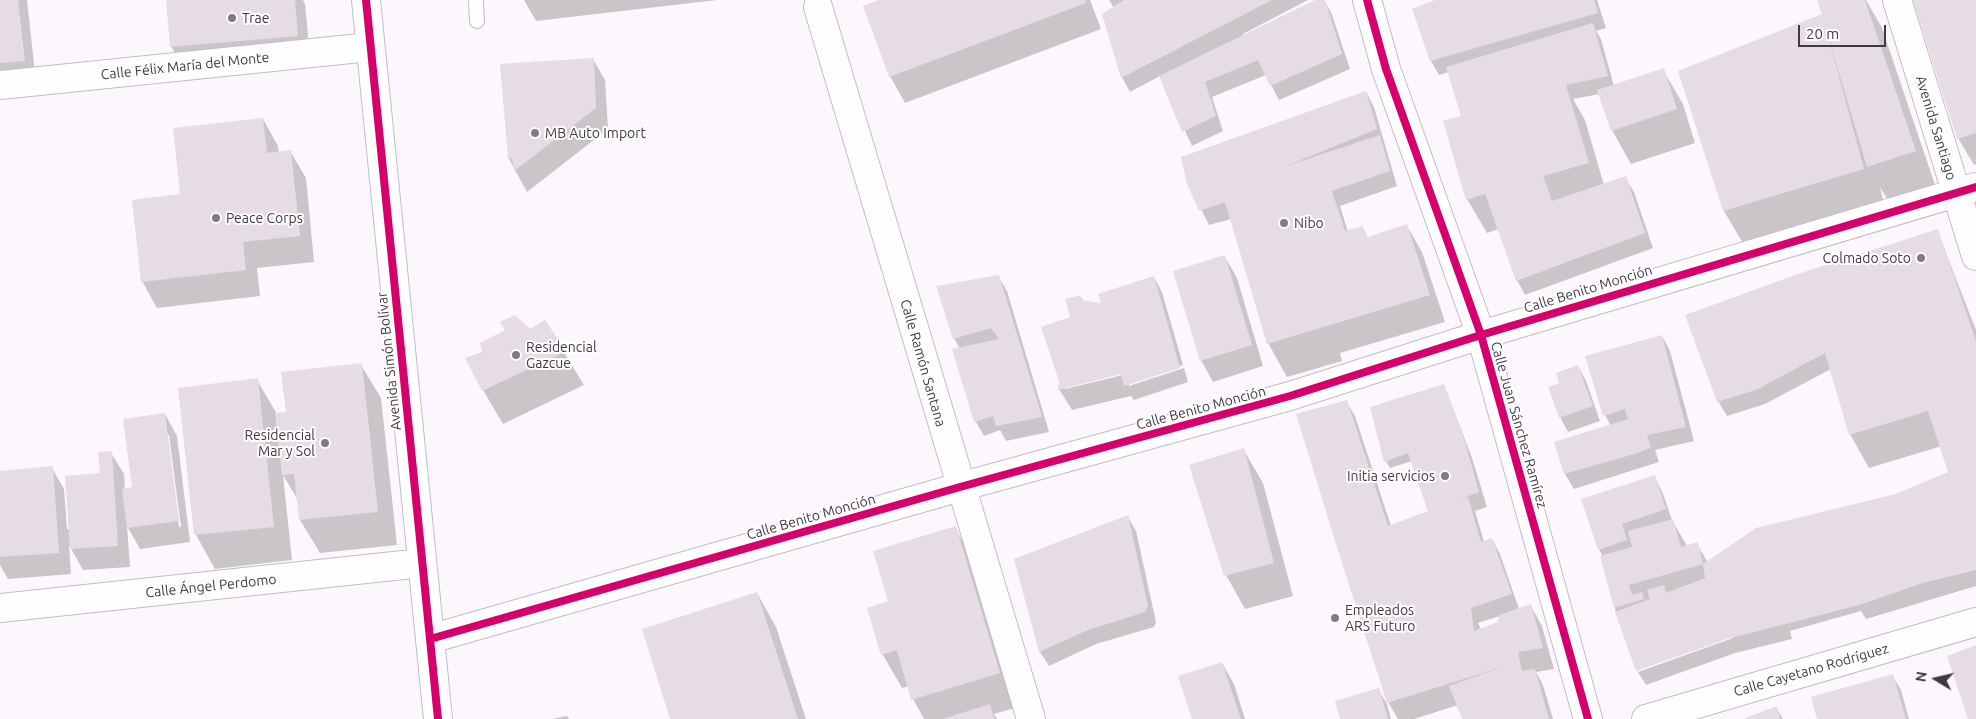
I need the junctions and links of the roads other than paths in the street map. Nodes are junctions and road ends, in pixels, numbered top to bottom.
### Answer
1 (366, 0) edge
2 (476, 0) edge
3 (1367, 0) edge
4 (1897, 0) edge
5 (818, 7) dead end
6 (477, 21) dead end
7 (370, 47) junction
8 (0, 85) edge
9 (1966, 190) edge
10 (1976, 256) edge
11 (1481, 335) junction
12 (960, 487) junction
13 (422, 563) junction
14 (0, 608) edge
15 (1976, 622) edge
16 (430, 639) junction
17 (438, 719) edge
18 (1031, 719) edge
19 (1588, 719) edge
20 (1646, 719) edge

1 - 7 street, Avenida Simón Bolívar
2 - 6 lane
3 - 11 street, Calle Juan Sánchez Ramírez
4 - 9 street, Avenida Santiago
5 - 12 street, Calle Ramón Santana
7 - 8 street, Calle Félix María del Monte
7 - 13 street, Avenida Simón Bolívar
9 - 10 street, Avenida Santiago
9 - 11 street, Calle Benito Monción
11 - 12 street, Calle Benito Monción
11 - 19 street, Calle Juan Sánchez Ramírez
12 - 16 street, Calle Benito Monción
12 - 18 street, Calle Ramón Santana
13 - 14 street, Calle Ángel Perdomo
13 - 16 street, Avenida Simón Bolívar
15 - 20 street, Calle Cayetano Rodríguez
16 - 17 street, Avenida Simón Bolívar

